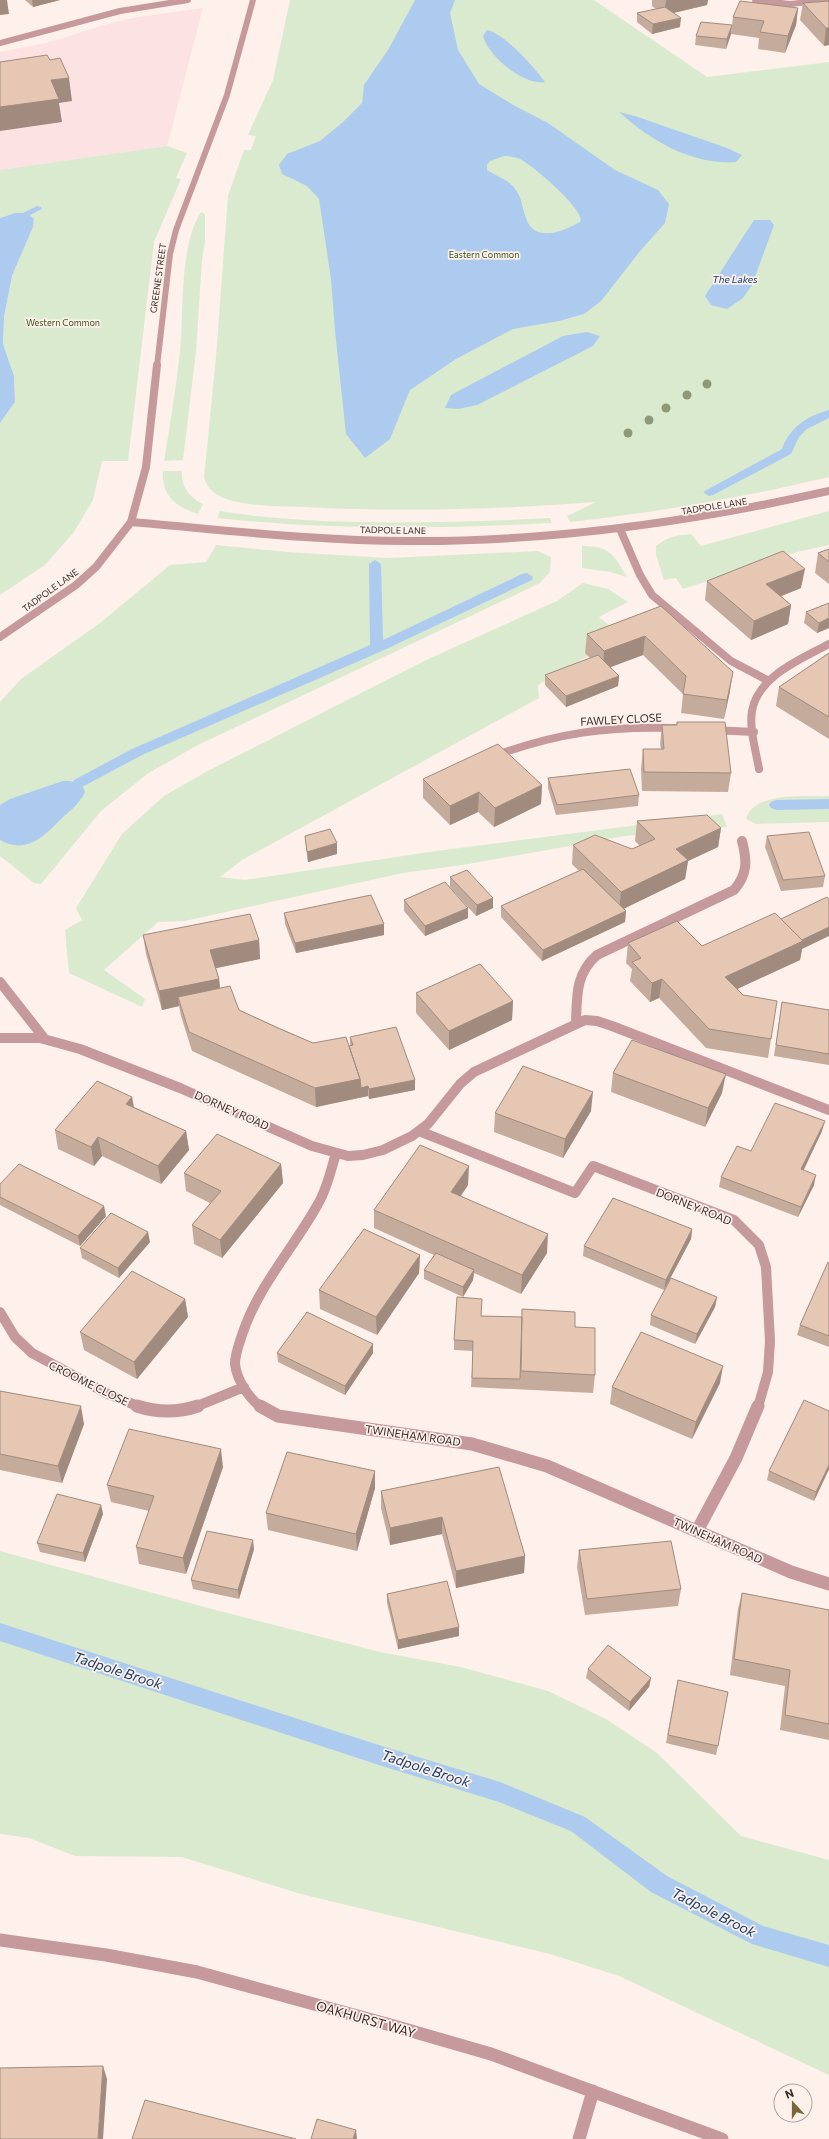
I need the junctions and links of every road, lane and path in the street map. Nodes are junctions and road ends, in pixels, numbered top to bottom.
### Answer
1 (188, 0) edge
2 (253, 0) edge
3 (755, 0) edge
4 (828, 0) edge
5 (0, 42) edge
6 (829, 491) edge
7 (131, 522) junction
8 (620, 529) junction
9 (0, 637) edge
10 (829, 644) edge
11 (769, 681) junction
12 (686, 729) edge
13 (702, 729) edge
14 (754, 732) junction
15 (493, 756) edge
16 (759, 769) dead end
17 (742, 841) dead end
18 (0, 982) edge
19 (576, 1024) junction
20 (0, 1038) edge
21 (44, 1038) junction
22 (829, 1110) edge
23 (419, 1131) junction
24 (336, 1153) junction
25 (0, 1312) edge
26 (244, 1387) junction
27 (697, 1531) junction
28 (829, 1584) edge
29 (0, 1940) edge
30 (593, 2091) junction
31 (579, 2139) edge
32 (722, 2139) edge

1 - 5 street
2 - 7 street, GREENE STREET
3 - 4 street
6 - 8 street, TADPOLE LANE
7 - 8 street, TADPOLE LANE
7 - 9 street, TADPOLE LANE
8 - 11 street
10 - 11 street
11 - 14 street
12 - 15 street, FAWLEY CLOSE
13 - 14 street
14 - 16 street
17 - 19 street
18 - 21 street
19 - 22 street, DORNEY ROAD
19 - 23 street, DORNEY ROAD
20 - 21 street, DORNEY ROAD
21 - 24 street, DORNEY ROAD
23 - 24 street, DORNEY ROAD
23 - 27 street, DORNEY ROAD
24 - 26 street, TWINEHAM ROAD
25 - 26 street, CROOME CLOSE
26 - 27 street, TWINEHAM ROAD
27 - 28 street, TWINEHAM ROAD
29 - 30 street, OAKHURST WAY
30 - 31 street
30 - 32 street, OAKHURST WAY

